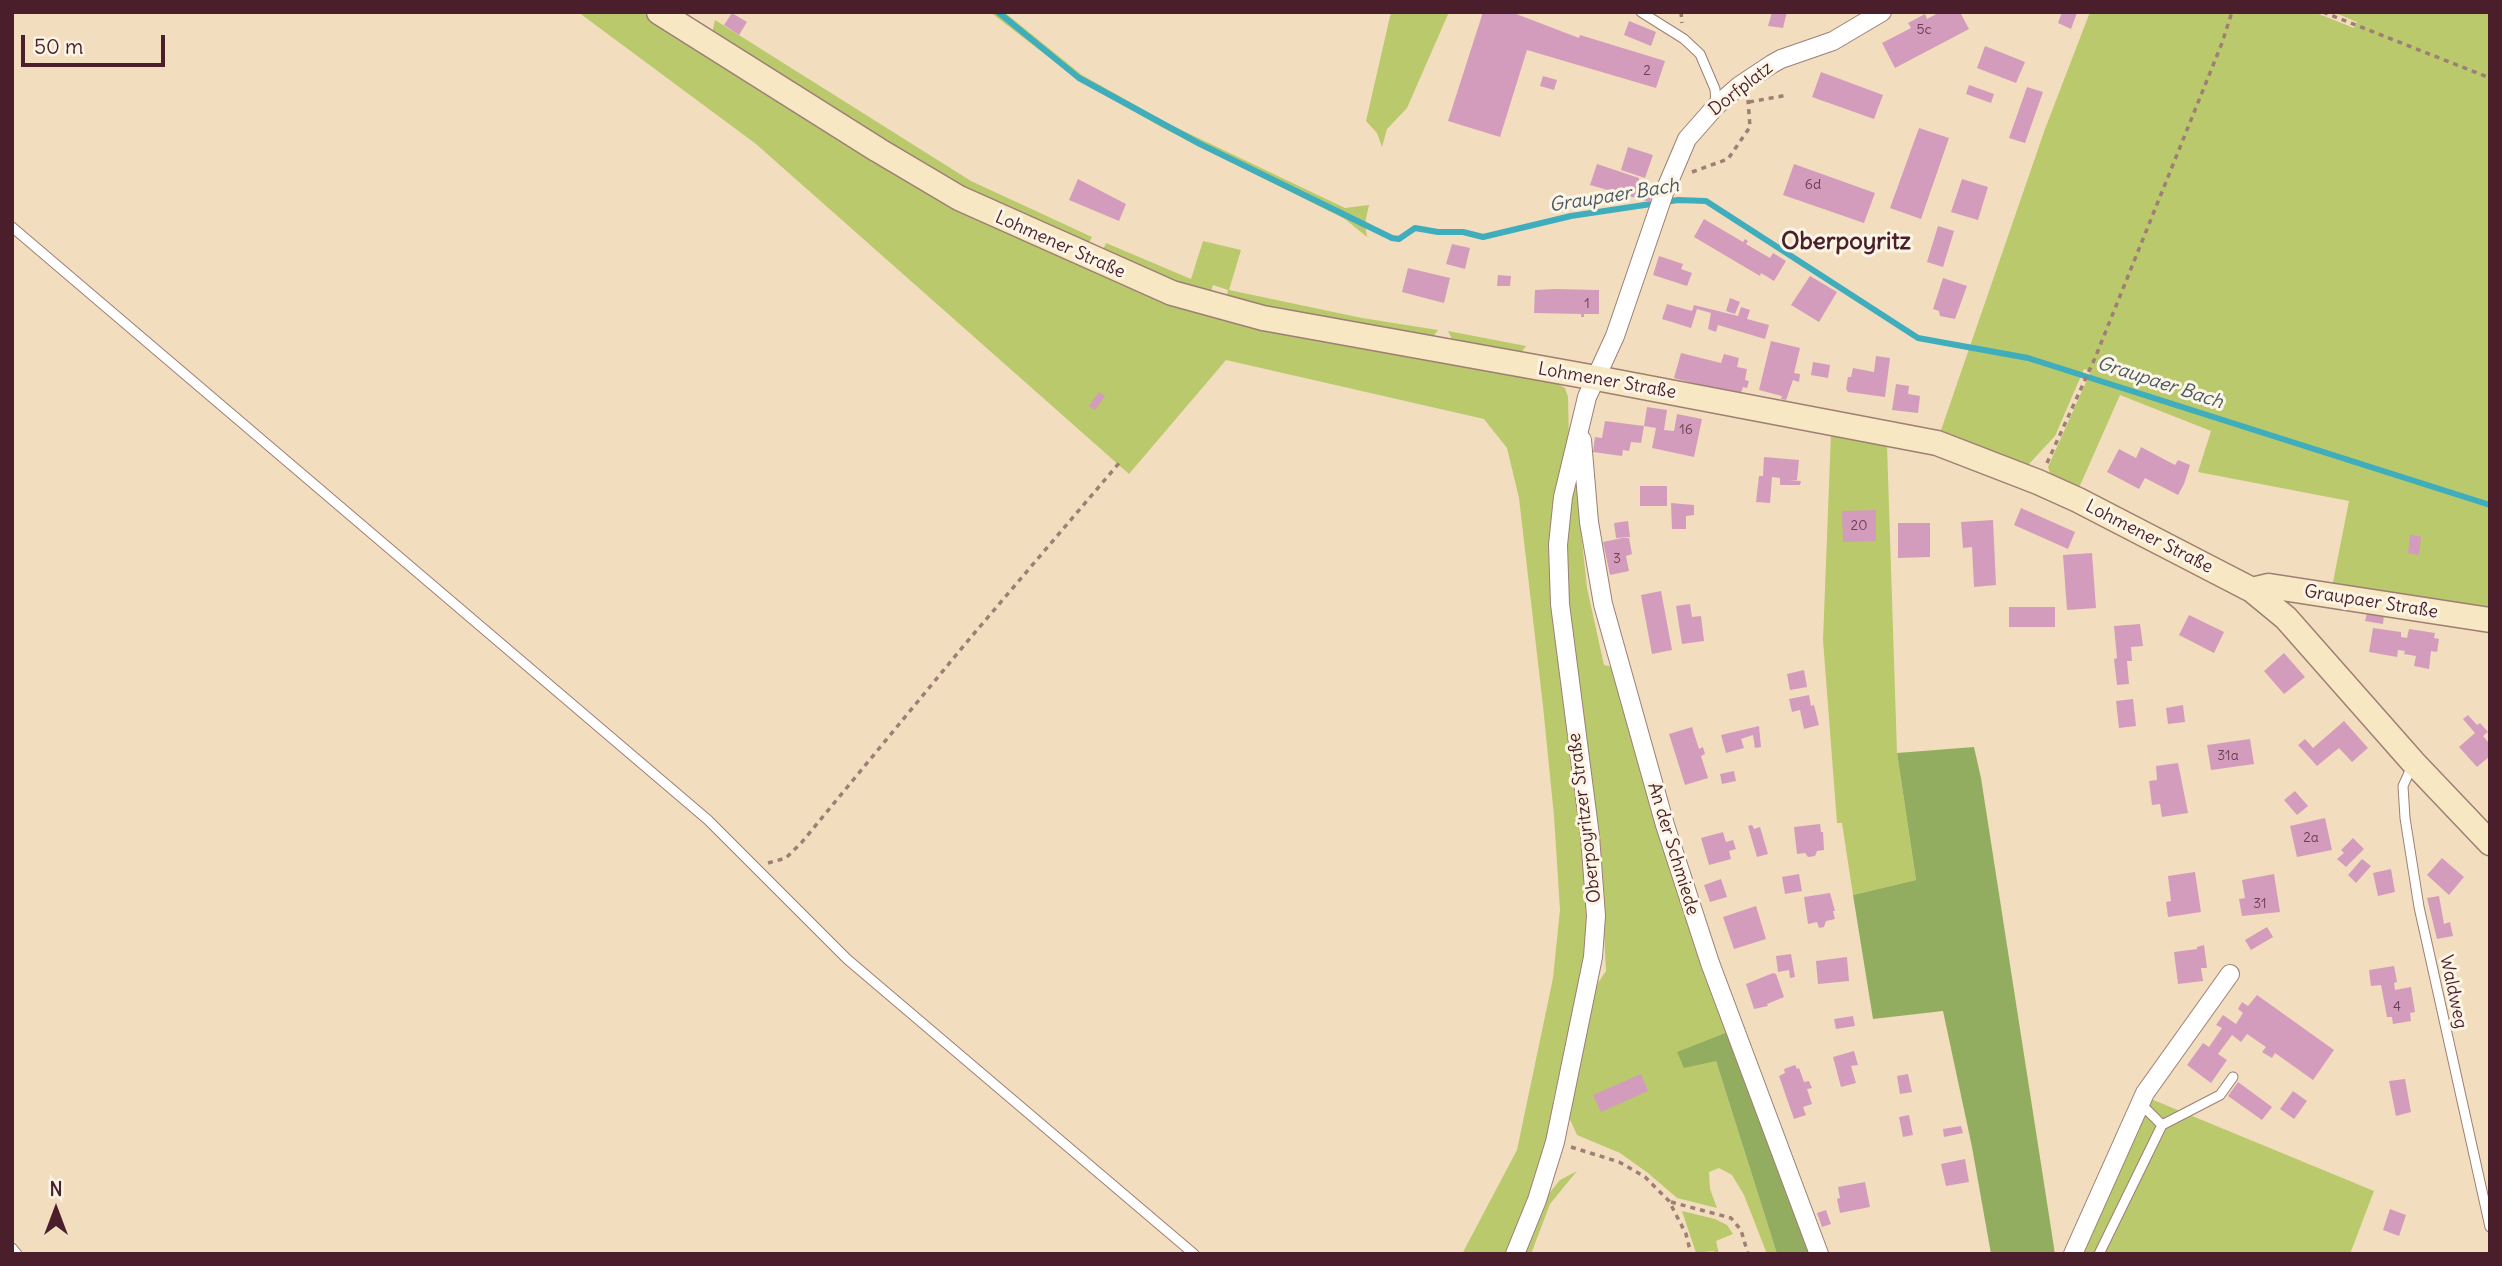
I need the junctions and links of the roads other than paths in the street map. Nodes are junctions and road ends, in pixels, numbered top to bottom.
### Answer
1 (659, 12) edge
2 (1641, 12) edge
3 (1882, 12) edge
4 (1716, 106) junction
5 (12, 227) edge
6 (1596, 378) junction
7 (1581, 429) junction
8 (2252, 590) junction
9 (2490, 620) edge
10 (2413, 762) junction
11 (2490, 843) edge
12 (2230, 974) dead end
13 (2234, 1077) dead end
14 (2140, 1103) junction
15 (2162, 1125) junction
16 (2490, 1227) edge
17 (12, 1248) edge
18 (17, 1254) edge
19 (1194, 1254) edge
20 (1514, 1254) edge
21 (1819, 1254) edge
22 (2073, 1254) edge
23 (2099, 1254) edge

1 - 6 main road, Lohmener Straße
2 - 4 lane
3 - 4 street, Dorfplatz
4 - 6 street, Dorfplatz
5 - 19 lane
6 - 7 street, Oberpoyritzer Straße
6 - 8 main road, Lohmener Straße
7 - 20 street, Oberpoyritzer Straße
7 - 21 street, An der Schmiede
8 - 9 main road, Graupaer Straße
8 - 10 main road, Lohmener Straße
10 - 11 main road, Lohmener Straße
10 - 16 lane, Waldweg
12 - 14 street
13 - 15 lane
14 - 15 lane
14 - 22 street
15 - 23 lane
17 - 18 lane

